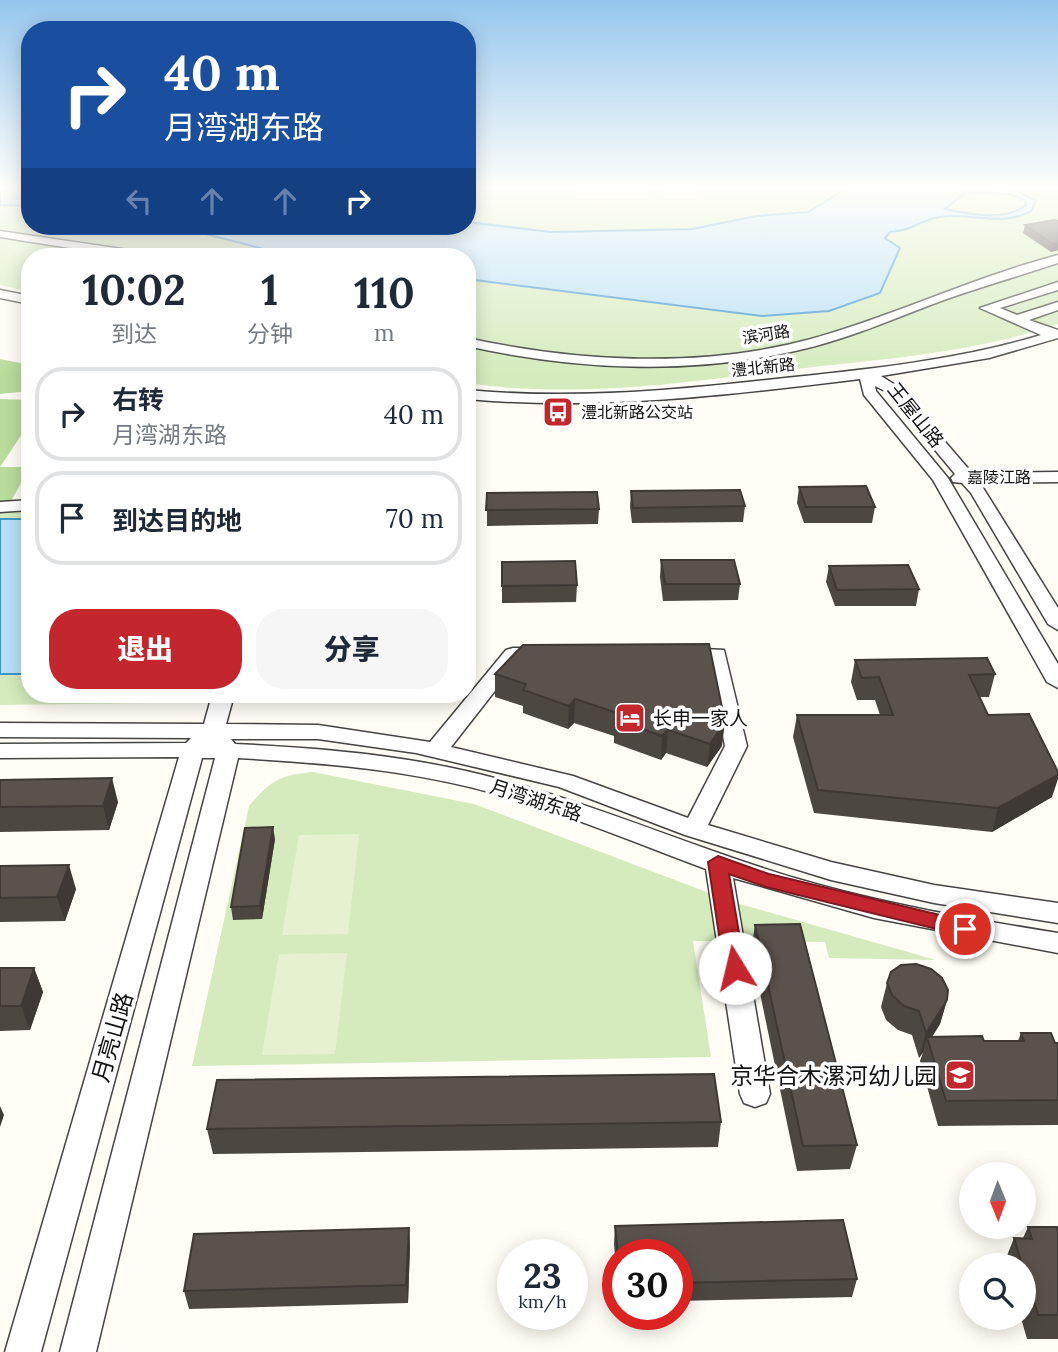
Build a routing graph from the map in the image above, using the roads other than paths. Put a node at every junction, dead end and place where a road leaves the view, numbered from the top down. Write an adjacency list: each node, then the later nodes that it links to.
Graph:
1 (1058, 259): 8 (street, 滨河路)
2 (1058, 286): 6 (street)
3 (0, 294): 4 (street)
4 (21, 298)
5 (1058, 306): 6 (street)
6 (1016, 320): 7 (street)
7 (1056, 334): 9 (street, 澧北新路)
8 (476, 344)
9 (866, 374): 10 (street, 澧北新路); 12 (street, 王屋山路); 13 (street, 王屋山路)
10 (476, 395)
11 (1058, 477): 12 (street, 嘉陵江路)
12 (972, 484): 13 (street, 嘉陵江路); 14 (street, 嘉陵江路); 17 (street, 王屋山路)
13 (944, 485): 20 (street, 王屋山路)
14 (1058, 490)
15 (21, 506): 16 (street)
16 (0, 507)
17 (1058, 624)
18 (567, 654): 21 (street)
19 (663, 654): 29 (street)
20 (1058, 682)
21 (476, 700)
22 (223, 703): 25 (street, 月亮山路)
23 (474, 703): 27 (street)
24 (0, 730): 25 (street, 月湾湖东路)
25 (221, 740): 26 (street); 27 (street, 月湾湖东路); 30 (street, 月湾湖东路); 35 (street, 月亮山路)
26 (193, 749): 28 (street); 34 (street, 月亮山路)
27 (436, 750): 29 (street, 月湾湖东路)
28 (0, 751)
29 (694, 829): 31 (street, 月湾湖东路)
30 (718, 862): 32 (street, 月湾湖东路); 33 (street)
31 (1058, 913)
32 (1058, 943)
33 (755, 1094)
34 (23, 1352)
35 (78, 1352)

